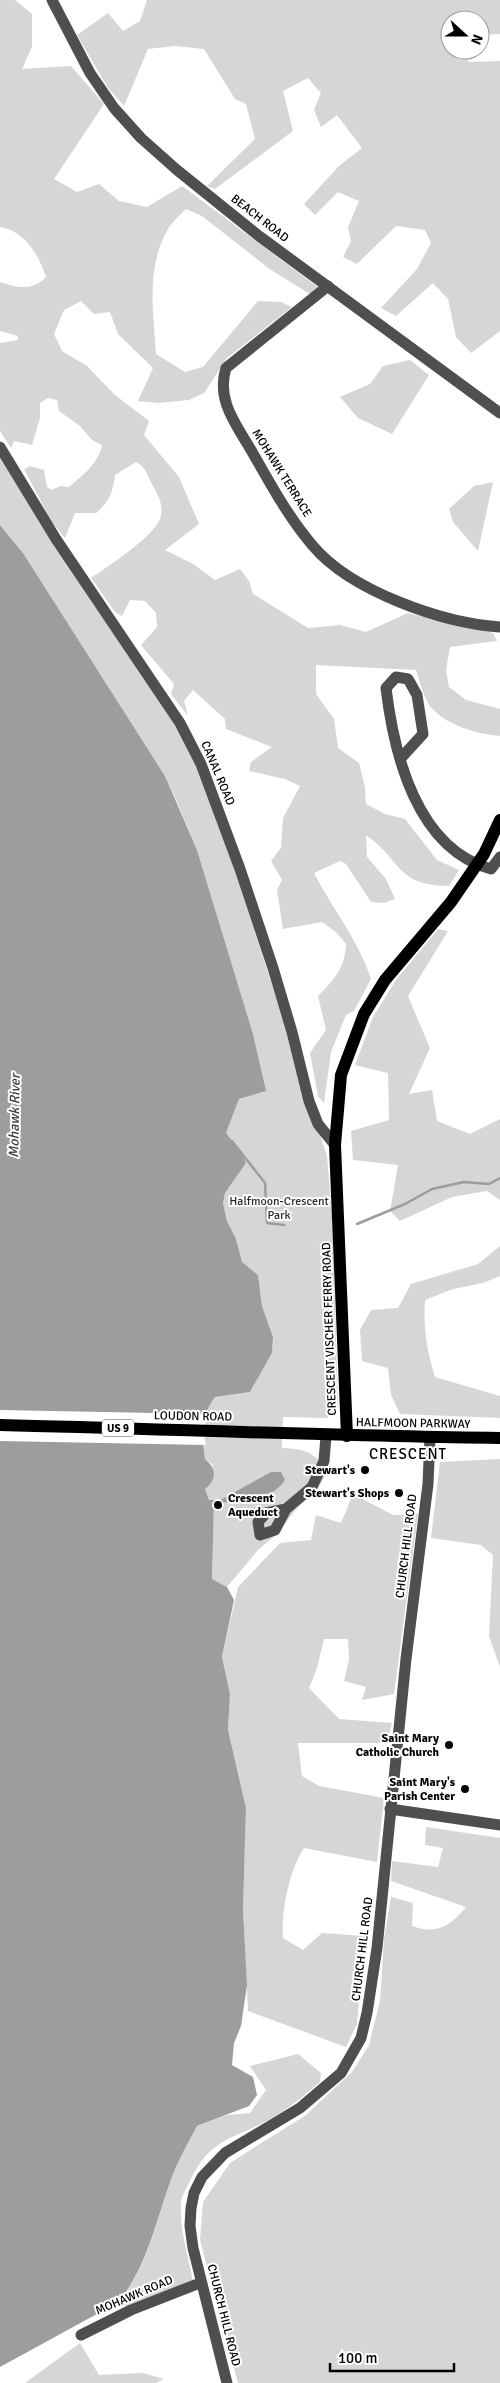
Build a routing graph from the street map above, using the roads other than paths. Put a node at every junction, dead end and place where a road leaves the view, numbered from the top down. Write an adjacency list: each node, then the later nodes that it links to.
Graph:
1 (52, 0): 2 (street, BEACH ROAD)
2 (328, 286): 3 (street, BEACH ROAD); 5 (street, MOHAWK TERRACE)
3 (500, 413)
4 (0, 446): 10 (street, CANAL ROAD)
5 (500, 627)
6 (401, 758): 6 (street); 9 (street)
7 (500, 820): 9 (main road, CRESCENT VISCHER FERRY ROAD)
8 (500, 857): 9 (street)
9 (477, 865): 10 (main road, CRESCENT VISCHER FERRY ROAD)
10 (335, 1145): 13 (main road, CRESCENT VISCHER FERRY ROAD)
11 (0, 1425): 12 (main road, LOUDON ROAD / US 9)
12 (326, 1436): 13 (main road, HALFMOON PARKWAY / US 9); 16 (street)
13 (347, 1436): 14 (main road, HALFMOON PARKWAY / US 9)
14 (430, 1437): 15 (main road, HALFMOON PARKWAY / US 9); 17 (street, CHURCH HILL ROAD)
15 (500, 1438)
16 (286, 1509)
17 (390, 1809): 18 (street); 19 (street, CHURCH HILL ROAD)
18 (500, 1825)
19 (200, 2283): 20 (street, MOHAWK ROAD); 21 (street, CHURCH HILL ROAD)
20 (81, 2335)
21 (227, 2383)

